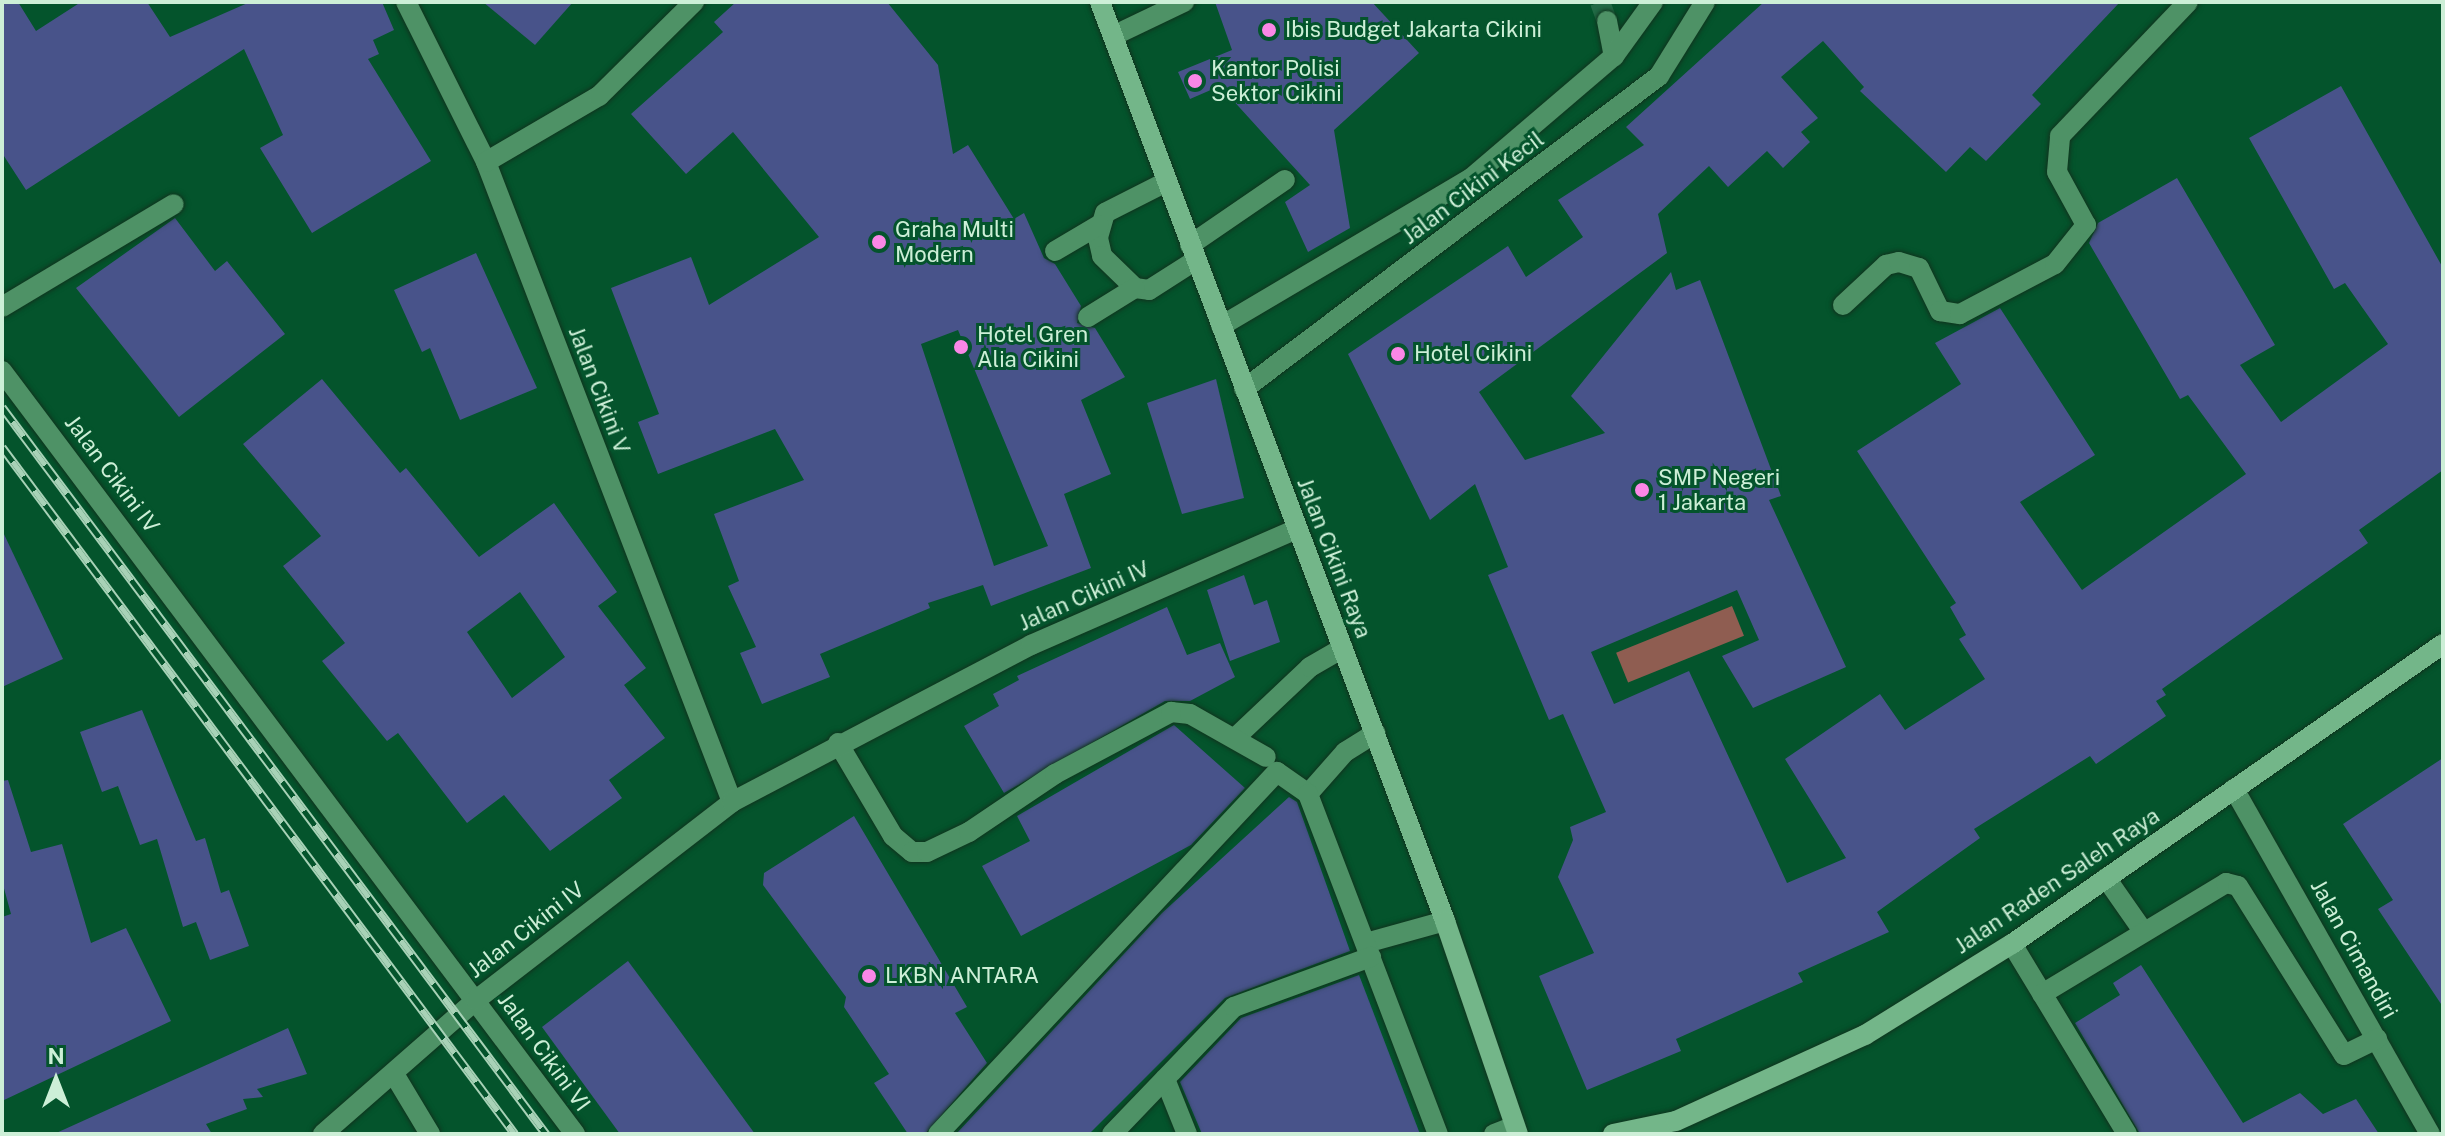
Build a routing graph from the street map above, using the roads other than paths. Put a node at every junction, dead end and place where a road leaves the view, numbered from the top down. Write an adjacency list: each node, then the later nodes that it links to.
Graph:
1 (406, 2): 11 (street, Jalan Cikini V)
2 (694, 2): 11 (street)
3 (1100, 2): 9 (main road, Jalan Cikini Raya)
4 (1184, 2): 9 (street)
5 (1653, 2): 10 (street)
6 (1705, 2): 24 (street, Jalan Cikini Kecil)
7 (2188, 2): 19 (street)
8 (1607, 21): 10 (street)
9 (1113, 36): 13 (main road, Jalan Cikini Raya)
10 (1614, 56): 22 (street)
11 (486, 162): 34 (street, Jalan Cikini V)
12 (1285, 180): 17 (street)
13 (1166, 182): 15 (street); 17 (main road, Jalan Cikini Raya)
14 (174, 204): 20 (street)
15 (1099, 225): 16 (street); 18 (street)
16 (1055, 251)
17 (1193, 252): 18 (street); 22 (main road, Jalan Cikini Raya)
18 (1135, 288): 21 (street)
19 (1843, 305)
20 (2, 307)
21 (1088, 317)
22 (1221, 326): 24 (main road, Jalan Cikini Raya)
23 (2, 371): 41 (street, Jalan Cikini IV)
24 (1244, 389): 25 (main road, Jalan Cikini Raya)
25 (1296, 529): 27 (main road, Jalan Cikini Raya); 30 (street, Jalan Cikini IV)
26 (2443, 644): 32 (main road, Jalan Raden Saleh Raya)
27 (1343, 648): 28 (main road, Jalan Cikini Raya); 29 (street)
28 (1375, 733): 33 (street); 36 (main road, Jalan Cikini Raya)
29 (1235, 738): 30 (street); 31 (street)
30 (838, 743): 34 (street, Jalan Cikini IV)
31 (1266, 757)
32 (2234, 789): 35 (main road, Jalan Raden Saleh Raya); 42 (street, Jalan Cimandiri)
33 (1308, 794): 39 (street); 51 (street)
34 (732, 802): 41 (street, Jalan Cikini IV)
35 (2106, 878): 37 (street); 38 (main road, Jalan Raden Saleh Raya)
36 (1445, 921): 39 (street); 47 (main road, Jalan Cikini Raya)
37 (2143, 931): 40 (street); 42 (street)
38 (2012, 944): 40 (street); 46 (main road, Jalan Raden Saleh Raya)
39 (1368, 950): 44 (street); 54 (street)
40 (2042, 994): 57 (street)
41 (476, 1000): 43 (street); 50 (street, Jalan Cikini VI)
42 (2377, 1039): 45 (street, Jalan Cimandiri)
43 (394, 1074): 48 (street); 49 (street)
44 (1165, 1079): 52 (street); 53 (street)
45 (2427, 1127)
46 (1668, 1128): 56 (main road, Jalan Raden Saleh Raya)
47 (1516, 1130): 55 (street)
48 (323, 1134)
49 (430, 1134)
50 (575, 1134)
51 (938, 1134)
52 (1112, 1134)
53 (1187, 1134)
54 (1438, 1134)
55 (1494, 1134)
56 (1613, 1134)
57 (2127, 1134)

